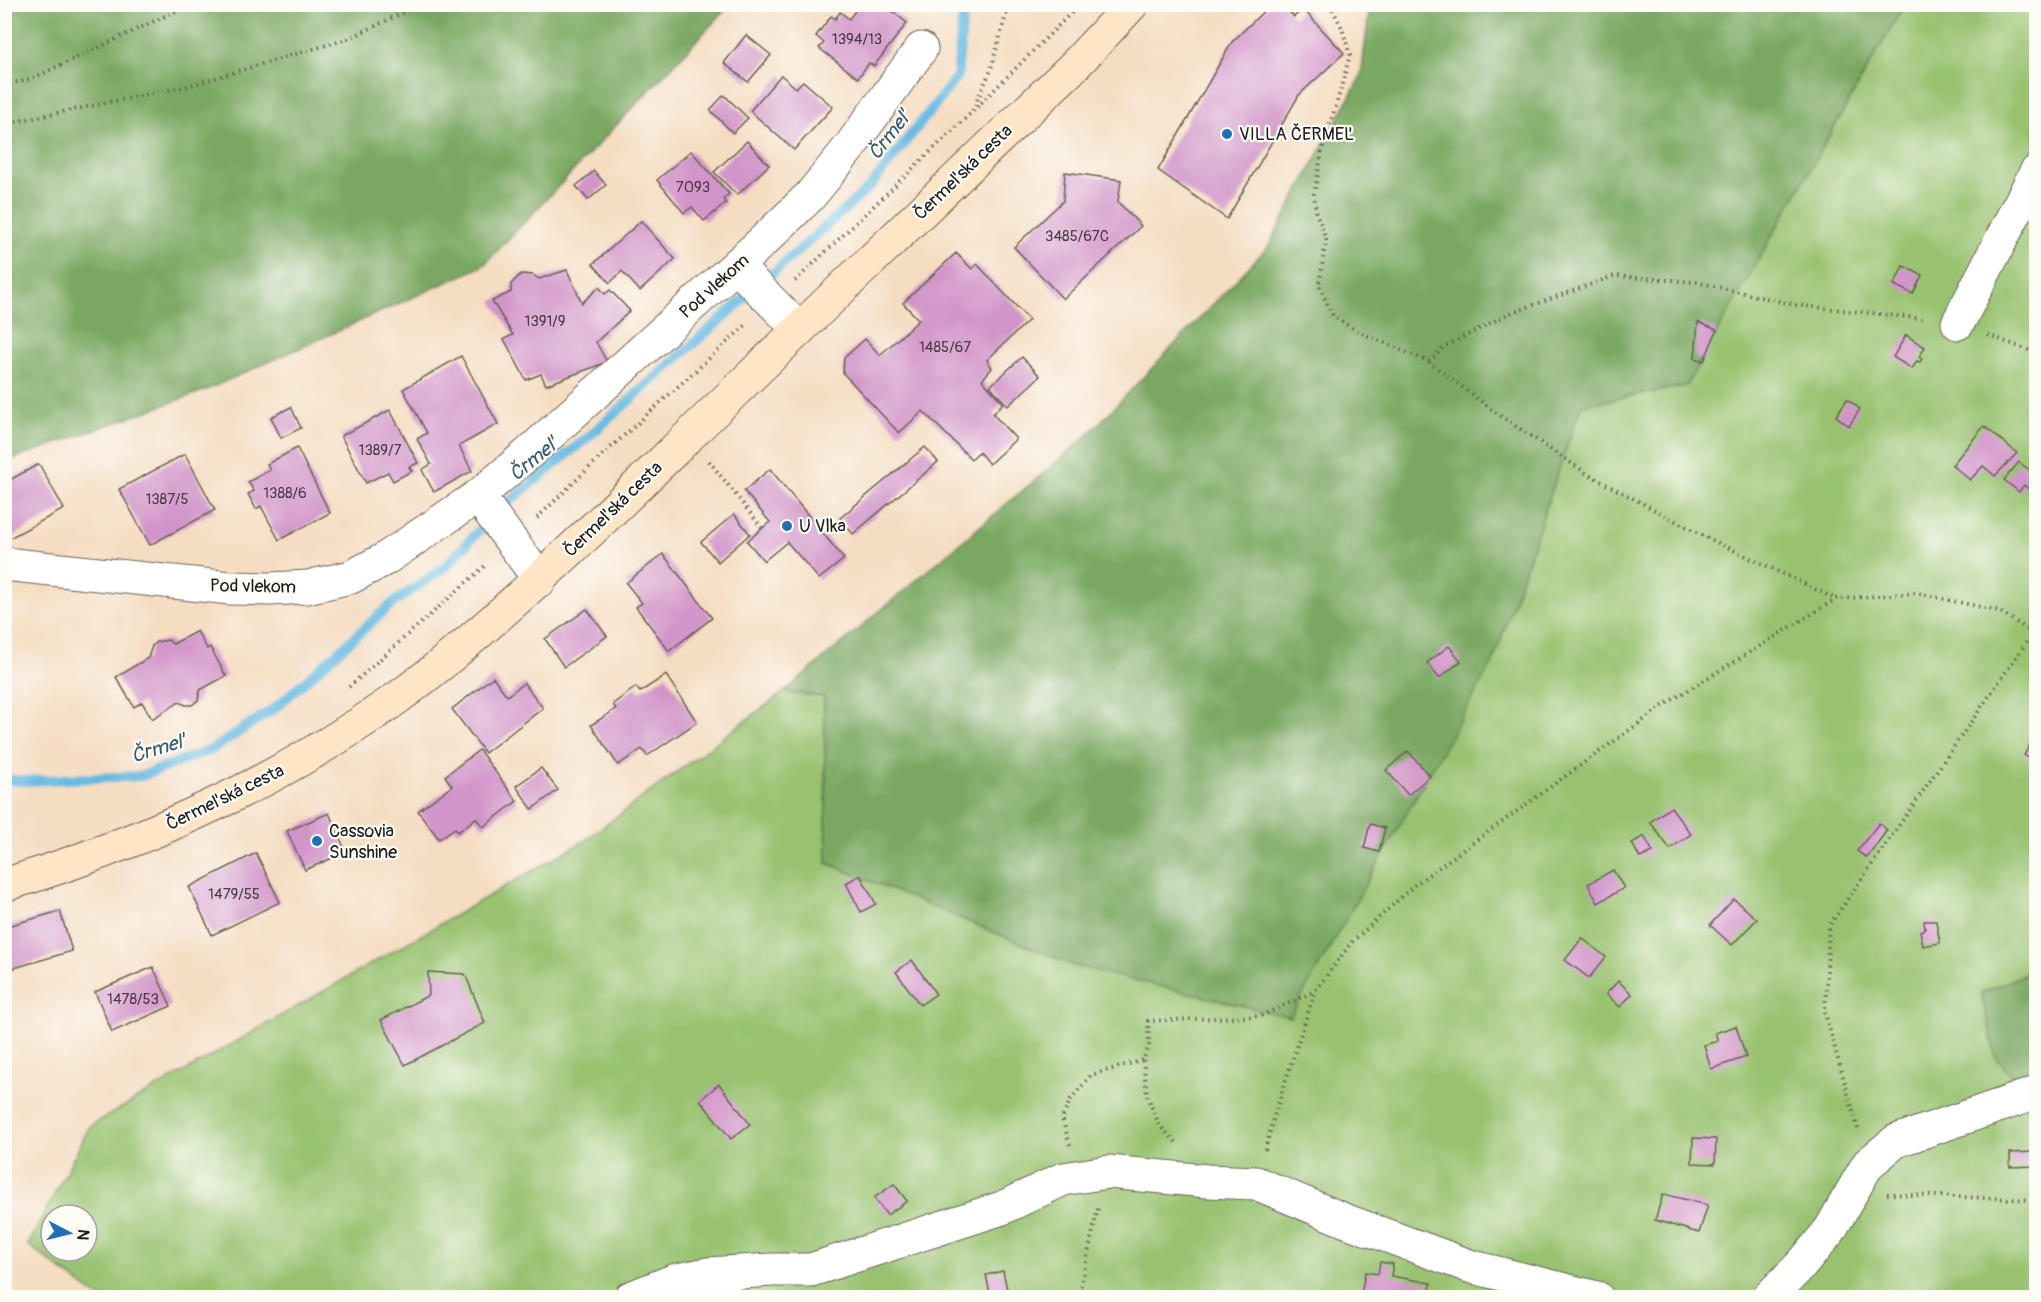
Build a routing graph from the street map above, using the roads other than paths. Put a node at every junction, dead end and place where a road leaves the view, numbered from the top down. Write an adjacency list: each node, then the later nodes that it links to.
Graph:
1 (1132, 4): 6 (main road, Čermeľská cesta)
2 (921, 49): 4 (street, Pod vlekom)
3 (2037, 172): 5 (street)
4 (750, 280): 6 (street); 7 (street, Pod vlekom)
5 (1958, 322)
6 (800, 329): 9 (main road, Čermeľská cesta)
7 (484, 503): 8 (street, Pod vlekom); 9 (street)
8 (4, 564)
9 (540, 580): 10 (main road, Čermeľská cesta)
10 (4, 885)
11 (2037, 1093): 14 (street)
12 (630, 1298): 13 (street)
13 (1597, 1298)
14 (1768, 1298)

